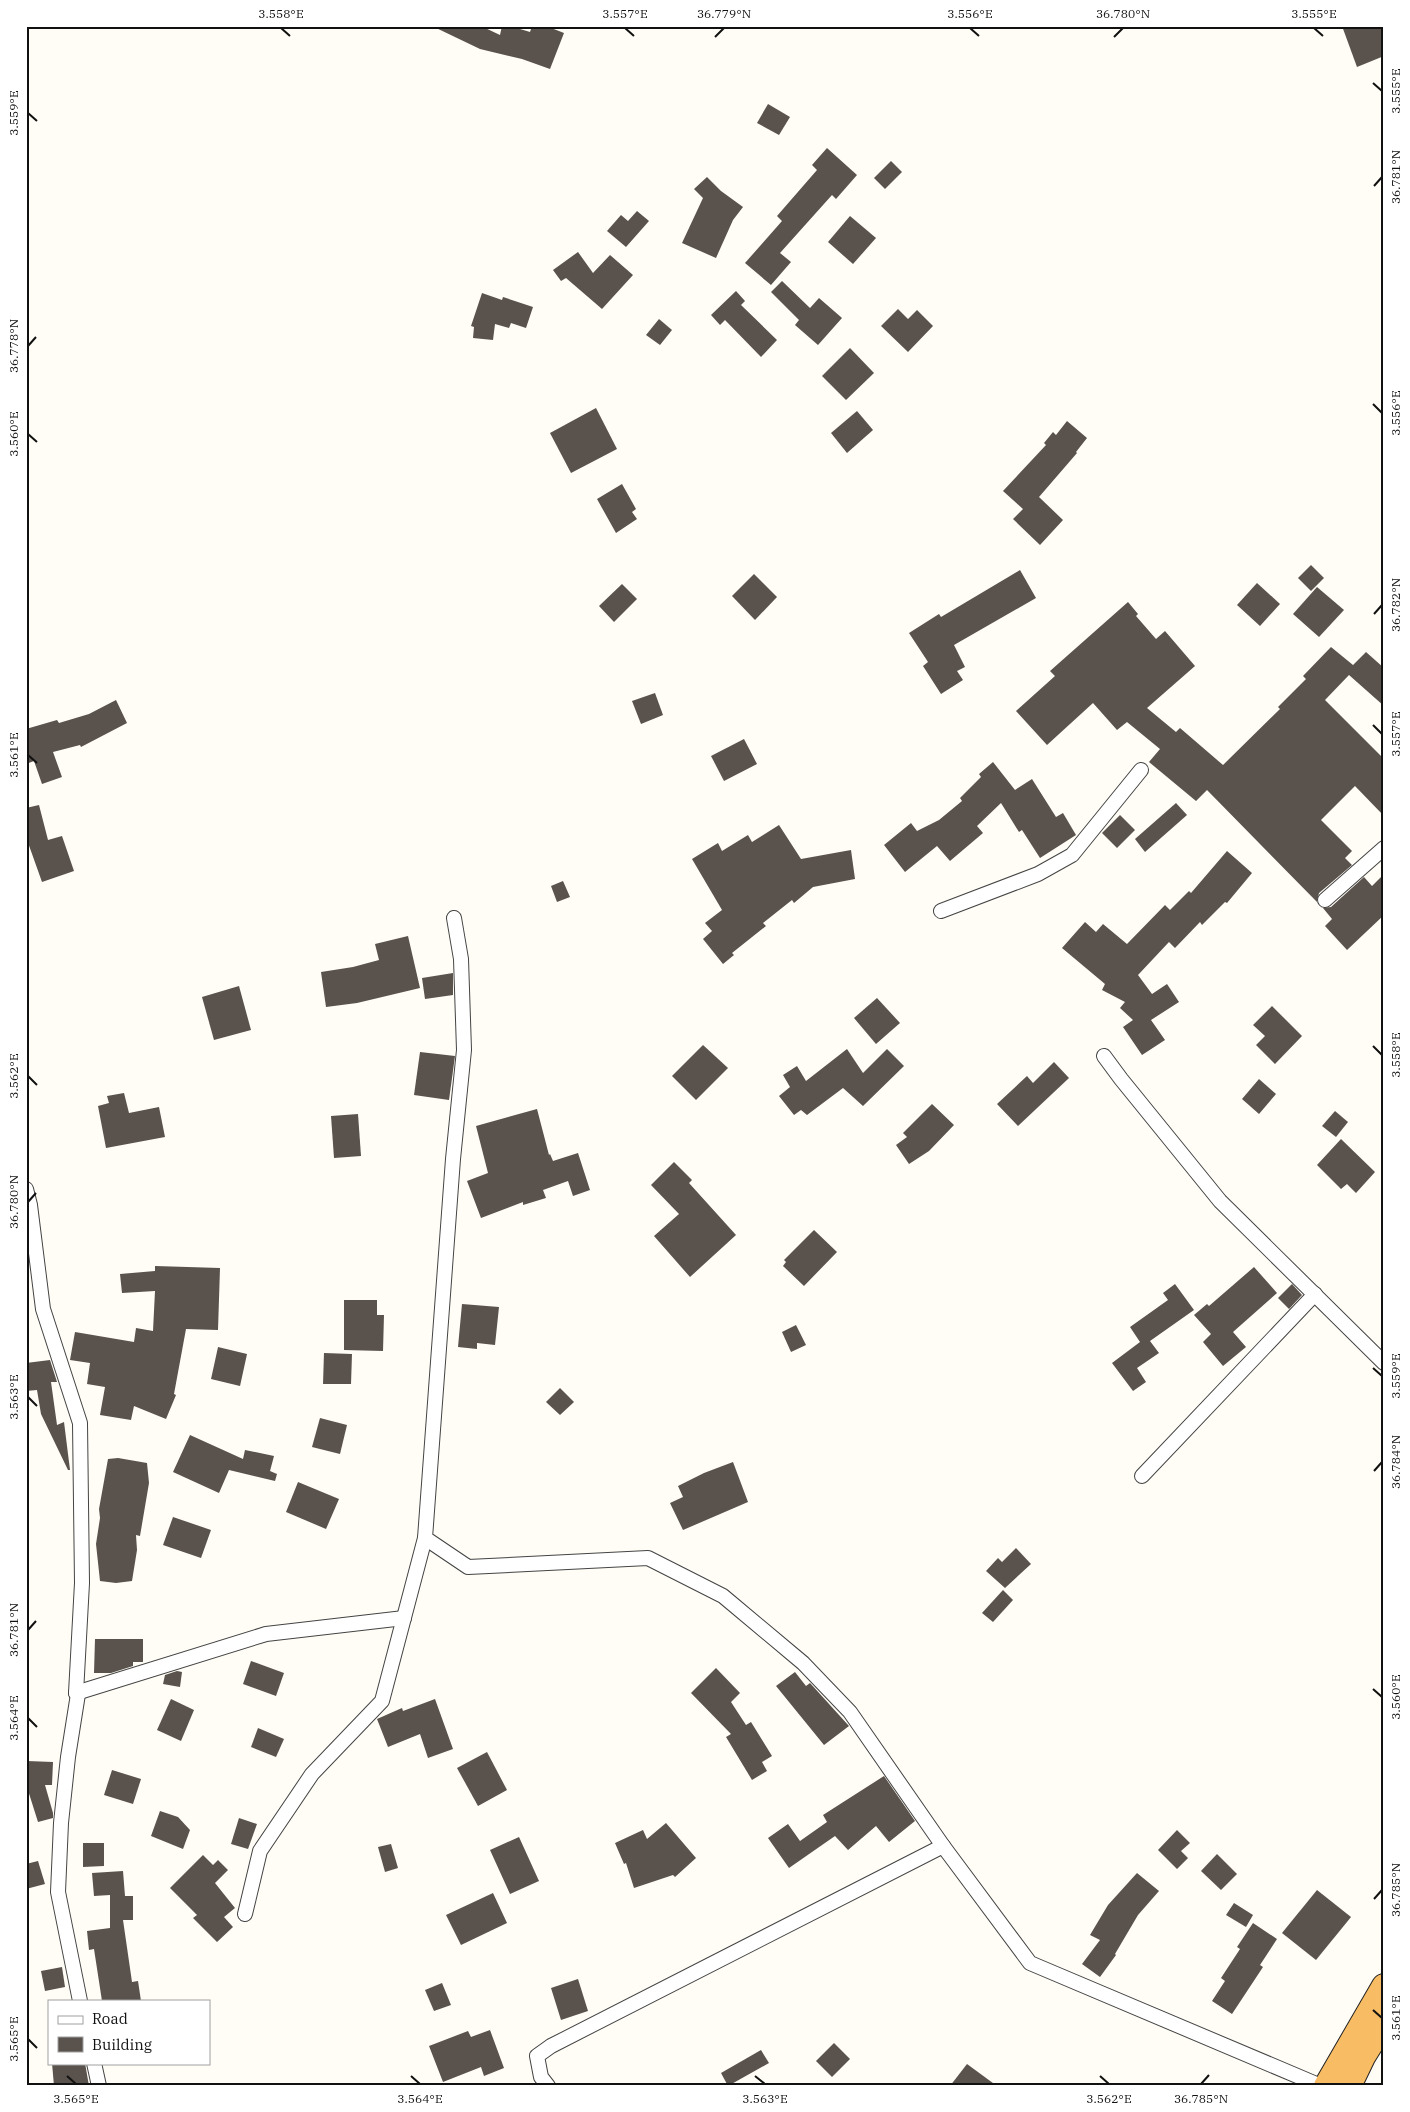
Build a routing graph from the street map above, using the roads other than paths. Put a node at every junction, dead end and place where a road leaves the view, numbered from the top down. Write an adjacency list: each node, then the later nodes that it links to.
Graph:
1 (1141, 770): 4 (street)
2 (1384, 848): 3 (street)
3 (1326, 900)
4 (941, 911)
5 (454, 918): 11 (street)
6 (1104, 1056): 8 (street)
7 (26, 1189): 13 (street)
8 (1315, 1294): 9 (street); 10 (street)
9 (1384, 1363)
10 (1142, 1476)
11 (425, 1538): 12 (street); 14 (street)
12 (404, 1618): 13 (street); 15 (street)
13 (76, 1693): 17 (street)
14 (943, 1846): 21 (street); 22 (street)
15 (245, 1914)
16 (1384, 1986): 23 (highway)
17 (80, 2000)
18 (1384, 2023): 24 (highway)
19 (94, 2064): 20 (street)
20 (99, 2086)
21 (548, 2086)
22 (1321, 2086)
23 (1326, 2086)
24 (1349, 2086)

